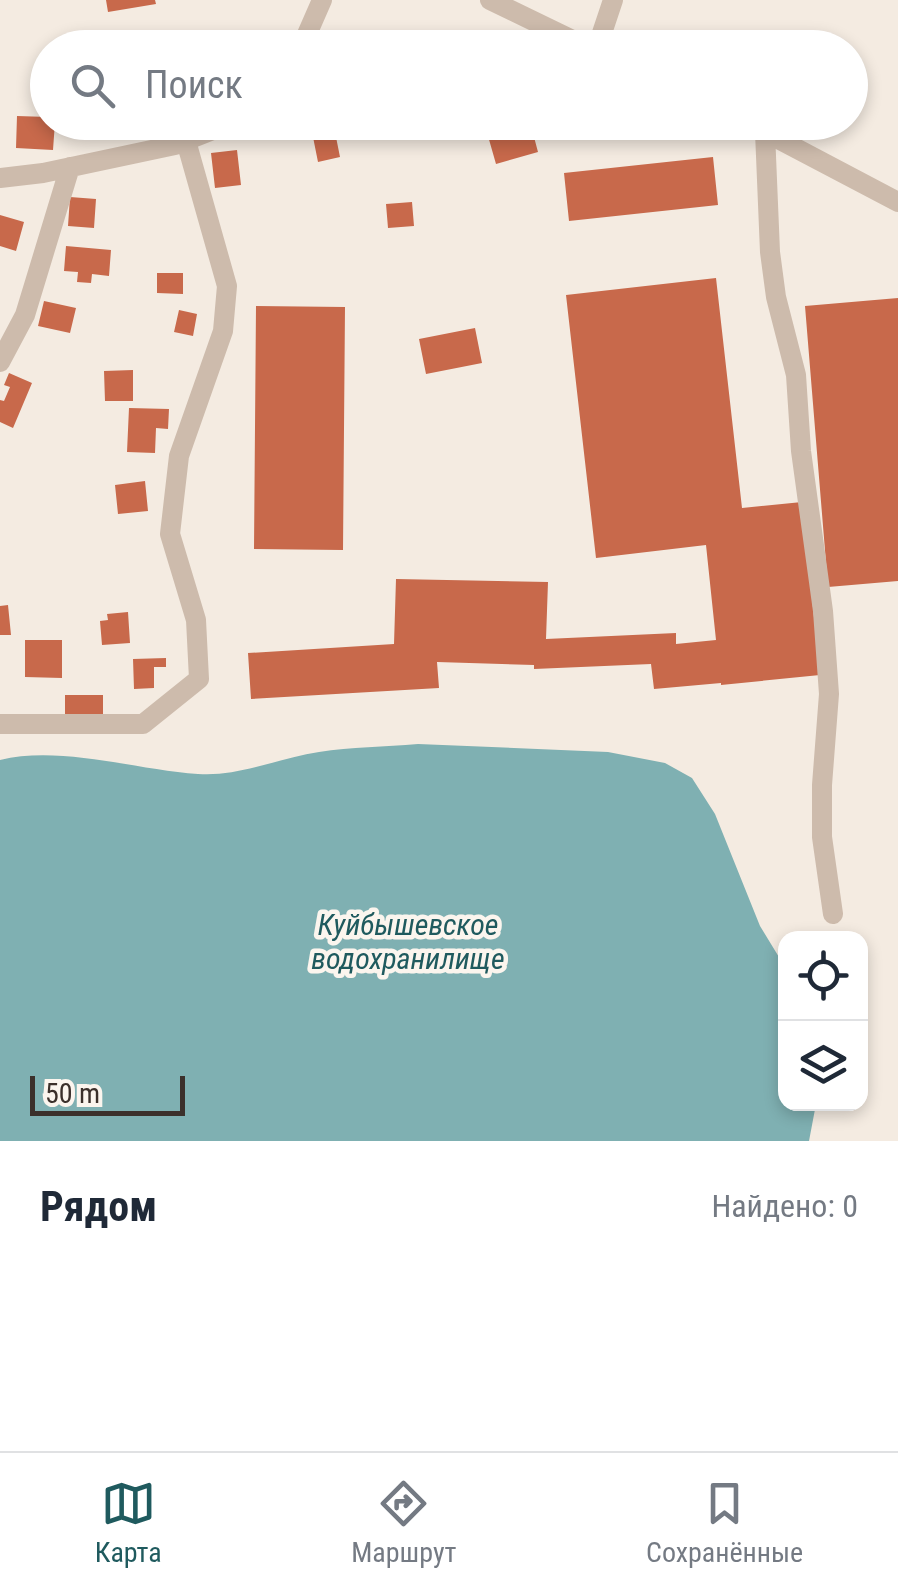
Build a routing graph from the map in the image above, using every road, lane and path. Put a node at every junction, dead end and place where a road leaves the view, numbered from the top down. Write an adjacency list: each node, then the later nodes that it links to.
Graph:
1 (322, 0): 4 (street)
2 (490, 0): 5 (street)
3 (613, 0): 6 (street)
4 (308, 30)
5 (552, 30)
6 (603, 30)
7 (757, 140): 15 (street)
8 (781, 140): 12 (street)
9 (186, 141): 10 (street); 14 (street)
10 (70, 167): 11 (street); 13 (street)
11 (0, 178)
12 (898, 202)
13 (0, 362)
14 (0, 724)
15 (832, 914)

